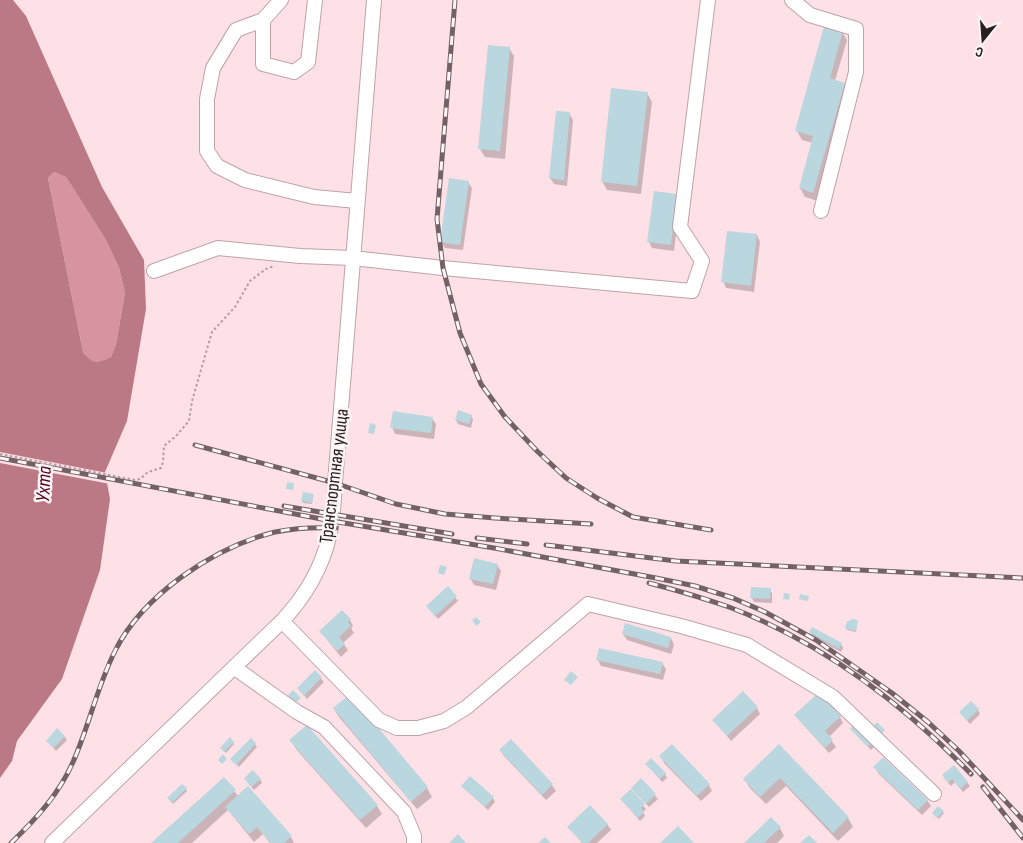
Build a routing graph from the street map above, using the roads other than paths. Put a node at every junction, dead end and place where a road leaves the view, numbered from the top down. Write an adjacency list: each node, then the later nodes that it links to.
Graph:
1 (281, 0): 6 (street)
2 (316, 0): 6 (street)
3 (374, 0): 7 (street, Транспортная улица)
4 (708, 0): 9 (street)
5 (792, 0): 8 (street)
6 (262, 20): 7 (street)
7 (357, 201): 9 (street, Транспортная улица)
8 (821, 210)
9 (353, 258): 10 (street); 11 (street, Транспортная улица)
10 (154, 271)
11 (282, 621): 12 (street, Транспортная улица); 13 (street)
12 (235, 668): 14 (street, Транспортная улица); 15 (street)
13 (934, 794)
14 (52, 843)
15 (414, 843)

